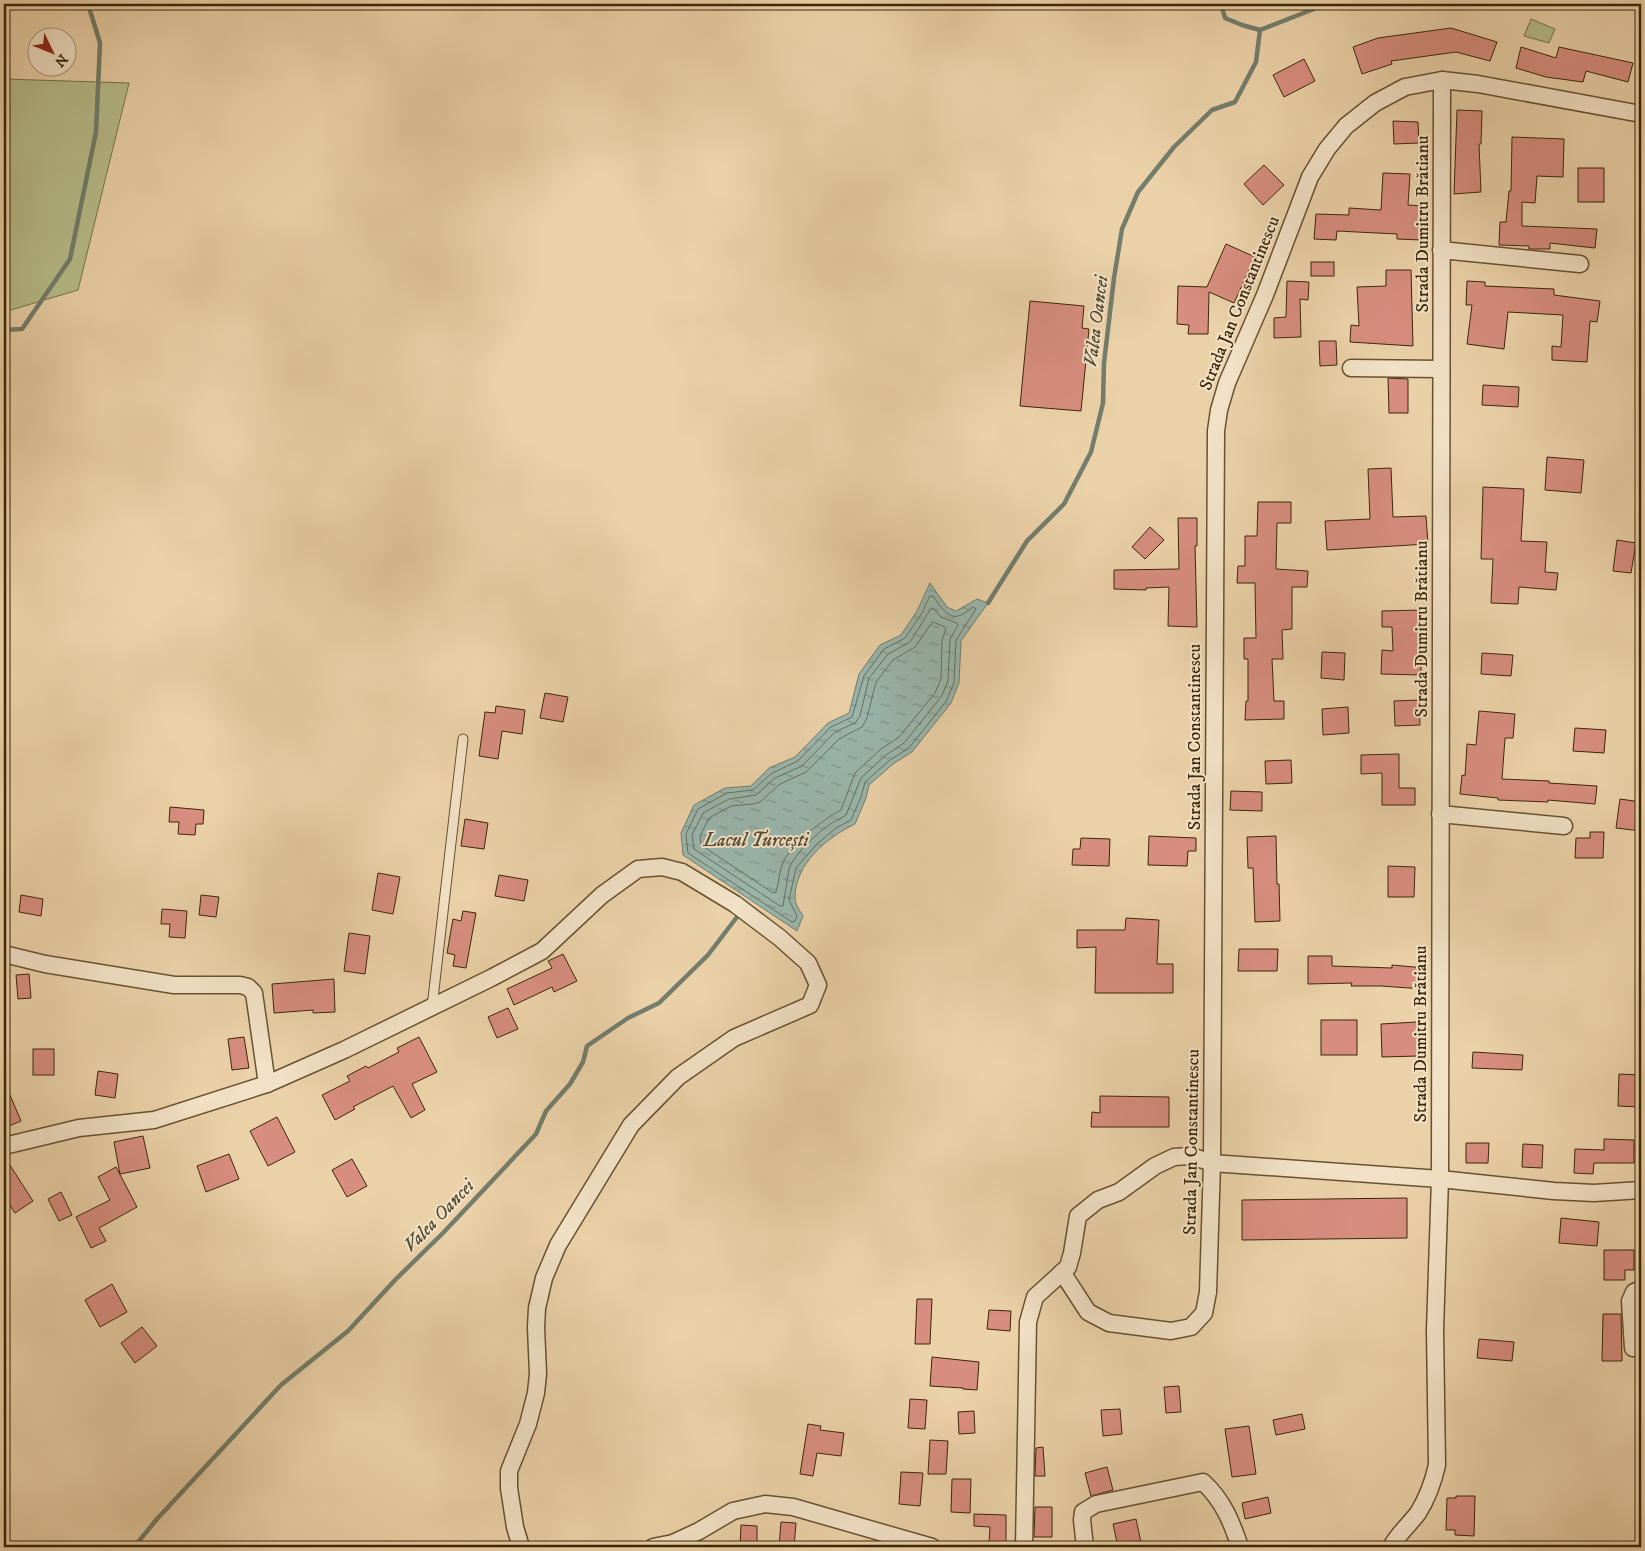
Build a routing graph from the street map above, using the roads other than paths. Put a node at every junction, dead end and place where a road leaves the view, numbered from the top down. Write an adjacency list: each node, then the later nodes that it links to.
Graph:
1 (1442, 80): 2 (street, Strada Jan Constantinescu); 3 (street, Strada Dumitru Brătianu); 14 (street, Strada Jan Constantinescu)
2 (1641, 114)
3 (1441, 250): 4 (street); 6 (street, Strada Dumitru Brătianu)
4 (1580, 264)
5 (1351, 368): 6 (street)
6 (1441, 369): 8 (street, Strada Dumitru Brătianu)
7 (462, 739): 11 (lane)
8 (1440, 814): 9 (street); 15 (street, Strada Dumitru Brătianu)
9 (1564, 826)
10 (4, 954): 12 (street)
11 (432, 1007): 12 (street); 21 (street)
12 (267, 1084): 13 (street)
13 (4, 1146)
14 (1212, 1163): 15 (street); 17 (street); 17 (street, Strada Jan Constantinescu)
15 (1440, 1178): 16 (street); 27 (street, Strada Dumitru Brătianu)
16 (1641, 1190)
17 (1062, 1272): 24 (street)
18 (1641, 1289): 19 (street)
19 (1633, 1348)
20 (673, 1545): 22 (street); 23 (street)
21 (521, 1547)
22 (653, 1547)
23 (931, 1547)
24 (1024, 1547)
25 (1085, 1547): 26 (street)
26 (1240, 1547)
27 (1391, 1547)

